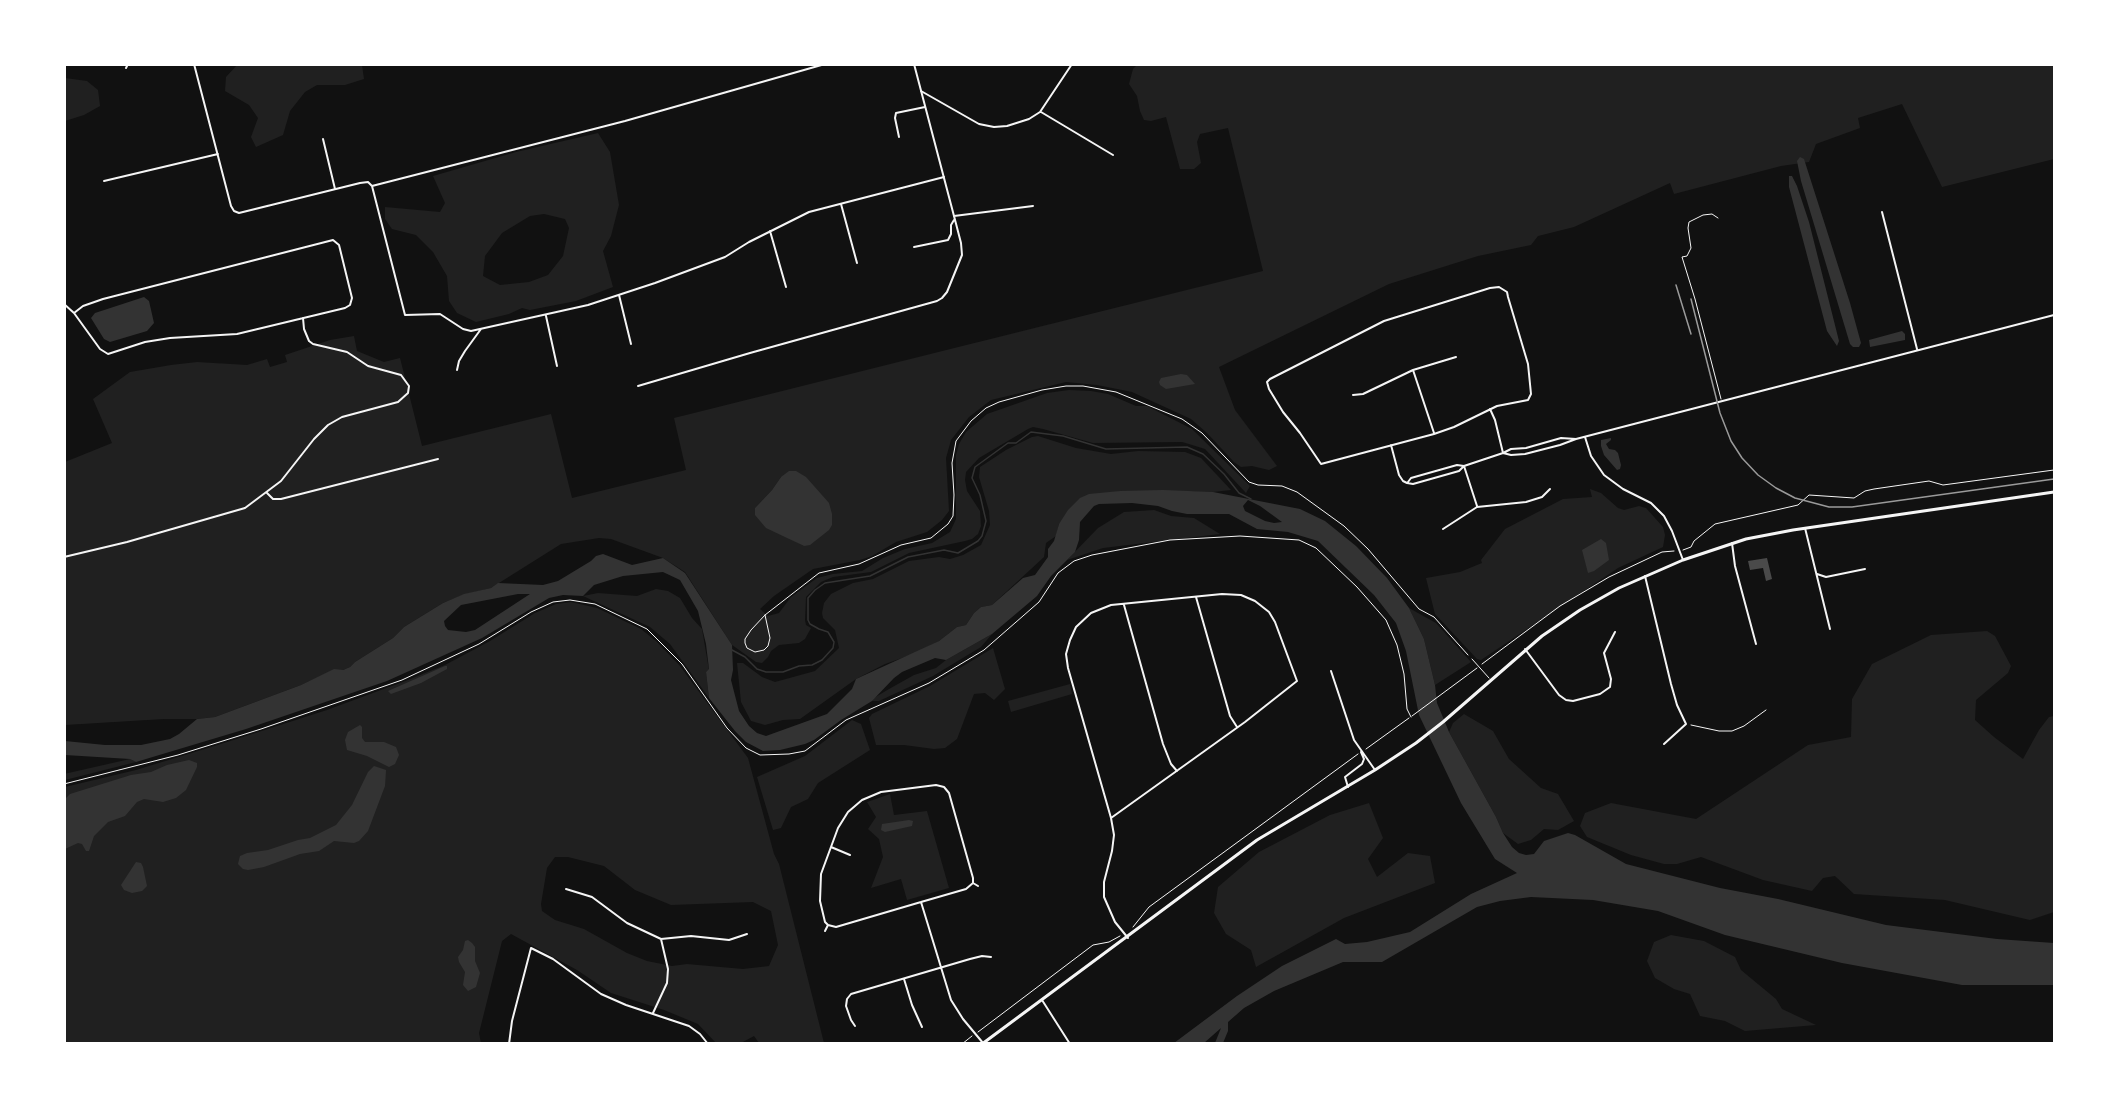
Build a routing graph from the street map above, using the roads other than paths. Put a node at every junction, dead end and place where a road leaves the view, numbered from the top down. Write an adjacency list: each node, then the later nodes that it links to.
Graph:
1 (194, 64): 10 (street)
2 (825, 64): 14 (street)
3 (914, 64): 5 (street)
4 (1072, 64): 7 (street)
5 (921, 91): 6 (street); 7 (street)
6 (925, 107): 8 (street); 12 (street)
7 (1040, 112): 11 (street)
8 (899, 137)
9 (323, 139): 15 (street)
10 (218, 154): 13 (street); 15 (street)
11 (1113, 155)
12 (944, 177): 16 (street); 19 (street)
13 (104, 181)
14 (372, 186): 15 (street); 31 (street)
15 (335, 189)
16 (841, 204): 21 (street); 23 (street)
17 (1033, 206): 19 (street)
18 (1882, 212): 33 (street)
19 (954, 218): 22 (street); 38 (street)
20 (1718, 218): 40 (lane)
21 (770, 231): 24 (street); 25 (street)
22 (914, 247)
23 (857, 263)
24 (786, 287)
25 (618, 295): 28 (street); 32 (street)
26 (64, 304): 27 (street)
27 (74, 313): 30 (street); 30 (street)
28 (545, 315): 31 (street); 35 (street)
29 (2055, 315): 33 (street)
30 (303, 318): 52 (street)
31 (481, 329): 36 (street)
32 (631, 344)
33 (1917, 350): 40 (street)
34 (1456, 357): 37 (street)
35 (557, 366)
36 (457, 370)
37 (1413, 370): 39 (street); 42 (street)
38 (638, 386)
39 (1353, 395)
40 (1721, 401): 43 (street)
41 (1490, 409): 42 (street); 45 (street); 46 (street)
42 (1434, 434): 45 (street)
43 (1585, 437): 44 (street); 58 (street)
44 (1576, 439): 46 (street); 46 (street)
45 (1391, 445): 49 (street)
46 (1503, 453): 48 (street)
47 (438, 459): 52 (street)
48 (1464, 466): 49 (street); 49 (street); 53 (street)
49 (1407, 483)
50 (1550, 489): 53 (street)
51 (2055, 492): 54 (main road)
52 (267, 493): 57 (street)
53 (1477, 507): 55 (street)
54 (1805, 528): 56 (main road); 60 (street)
55 (1443, 529)
56 (1732, 543): 58 (main road); 66 (street)
57 (64, 557)
58 (1683, 560): 61 (main road)
59 (1865, 569): 60 (street)
60 (1817, 575): 64 (street)
61 (1645, 576): 67 (main road); 72 (street)
62 (1196, 597): 63 (street); 71 (street); 71 (street)
63 (1124, 605): 75 (street); 79 (street)
64 (1830, 629)
65 (1615, 632): 67 (street)
66 (1755, 644)
67 (1525, 649): 70 (main road)
68 (1472, 659): 70 (lane)
69 (1331, 671): 73 (street)
70 (1490, 680): 74 (main road)
71 (1237, 727): 75 (street)
72 (1664, 744)
73 (1361, 752): 74 (street); 78 (street)
74 (1375, 770): 78 (main road)
75 (1178, 771): 79 (street)
76 (946, 782): 77 (street)
77 (944, 787): 80 (street); 82 (street)
78 (1348, 787): 89 (main road)
79 (1110, 818): 89 (street)
80 (831, 847): 81 (street); 86 (street)
81 (850, 855)
82 (973, 883): 83 (street); 85 (street)
83 (978, 886)
84 (566, 889): 90 (street)
85 (921, 902): 86 (street); 92 (street)
86 (828, 925): 87 (street)
87 (825, 931)
88 (747, 934): 90 (street)
89 (1128, 938): 94 (main road)
90 (662, 939): 95 (street)
91 (991, 957): 92 (street)
92 (941, 968): 93 (street); 98 (street)
93 (904, 979): 96 (street); 97 (street)
94 (1042, 1000): 98 (main road); 101 (street)
95 (653, 1013): 99 (street); 100 (street)
96 (855, 1026)
97 (922, 1027)
98 (982, 1043)
99 (509, 1044)
100 (708, 1044)
101 (1070, 1044)

